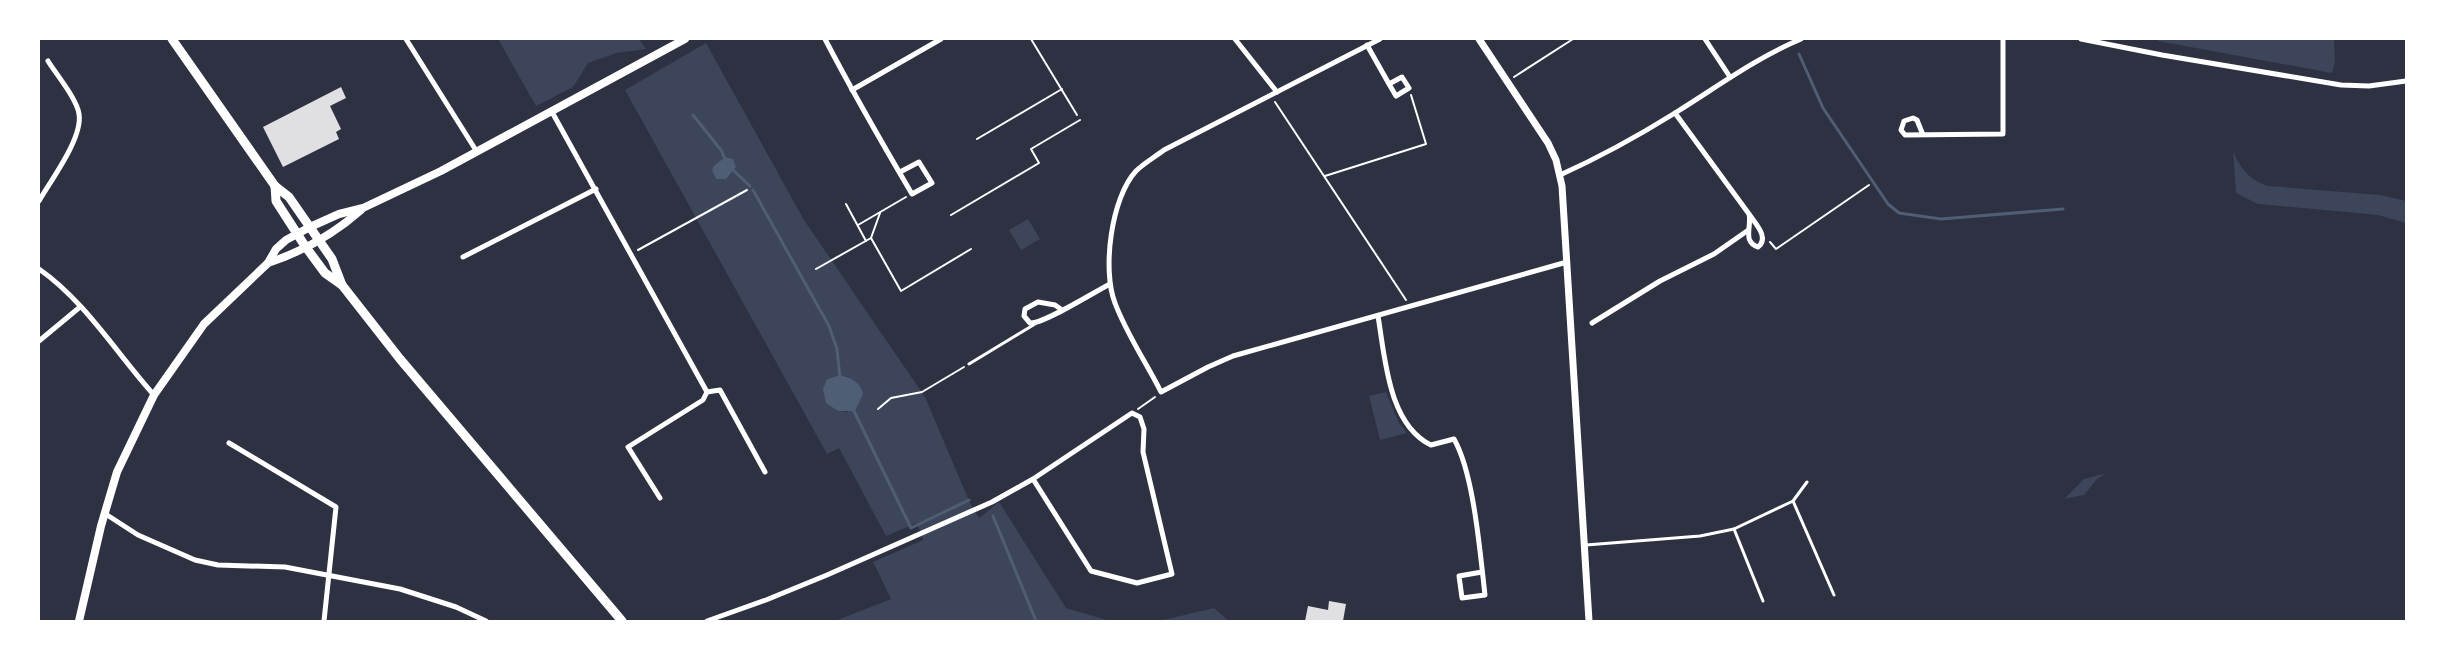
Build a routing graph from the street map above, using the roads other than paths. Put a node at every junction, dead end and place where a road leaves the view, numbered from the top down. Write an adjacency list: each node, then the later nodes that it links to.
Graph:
1 (172, 39): 26 (main road)
2 (406, 39): 23 (street)
3 (685, 39): 20 (main road)
4 (824, 39): 18 (street)
5 (941, 39): 18 (street)
6 (1236, 39): 19 (street)
7 (1380, 39): 13 (street)
8 (1479, 39): 25 (street)
9 (1704, 39): 15 (street)
10 (1801, 39): 15 (street)
11 (2003, 39): 22 (street)
12 (2081, 39): 16 (street)
13 (1367, 45): 17 (street); 19 (street)
14 (48, 61): 28 (street)
15 (1730, 77): 21 (street)
16 (2406, 81)
17 (1389, 84): 17 (street)
18 (852, 90): 24 (street)
19 (1277, 92): 40 (street)
20 (552, 112): 23 (main road); 27 (street)
21 (1676, 113): 25 (street); 30 (street)
22 (1923, 135): 22 (street)
23 (477, 152): 29 (main road)
24 (900, 172): 24 (street)
25 (1560, 175): 37 (street)
26 (275, 186): 31 (main road); 33 (main road)
27 (596, 189): 36 (street); 49 (street)
28 (39, 201)
29 (363, 208): 31 (main road); 34 (main road)
30 (1749, 214): 32 (street); 32 (street)
31 (310, 226): 33 (main road); 34 (main road)
32 (1748, 231): 45 (street)
33 (297, 233): 35 (main road); 38 (main road)
34 (319, 239): 35 (main road); 41 (main road)
35 (305, 246): 38 (main road); 41 (main road)
36 (463, 257)
37 (1568, 262): 44 (street); 59 (street)
38 (268, 263): 50 (main road)
39 (39, 269): 42 (street)
40 (1110, 284): 43 (street); 44 (street)
41 (342, 285): 67 (main road)
42 (80, 307): 47 (street); 50 (street)
43 (1062, 310): 46 (street); 46 (street)
44 (1378, 316): 60 (street)
45 (1592, 323)
46 (1036, 324): 48 (lane)
47 (39, 341)
48 (969, 364)
49 (707, 392): 52 (street); 55 (street)
50 (154, 395): 57 (main road)
51 (229, 443): 61 (street)
52 (764, 472)
53 (1033, 479): 53 (street); 68 (street)
54 (1807, 482): 56 (lane)
55 (660, 498)
56 (1793, 501): 58 (lane); 62 (lane)
57 (104, 513): 61 (street); 64 (main road)
58 (1734, 529): 59 (lane); 63 (lane)
59 (1585, 545): 69 (street)
60 (1482, 572): 60 (street)
61 (330, 576): 65 (street); 66 (street)
62 (1834, 595)
63 (1764, 601)
64 (79, 621)
65 (324, 621)
66 (486, 621)
67 (622, 621)
68 (707, 621)
69 (1590, 621)

